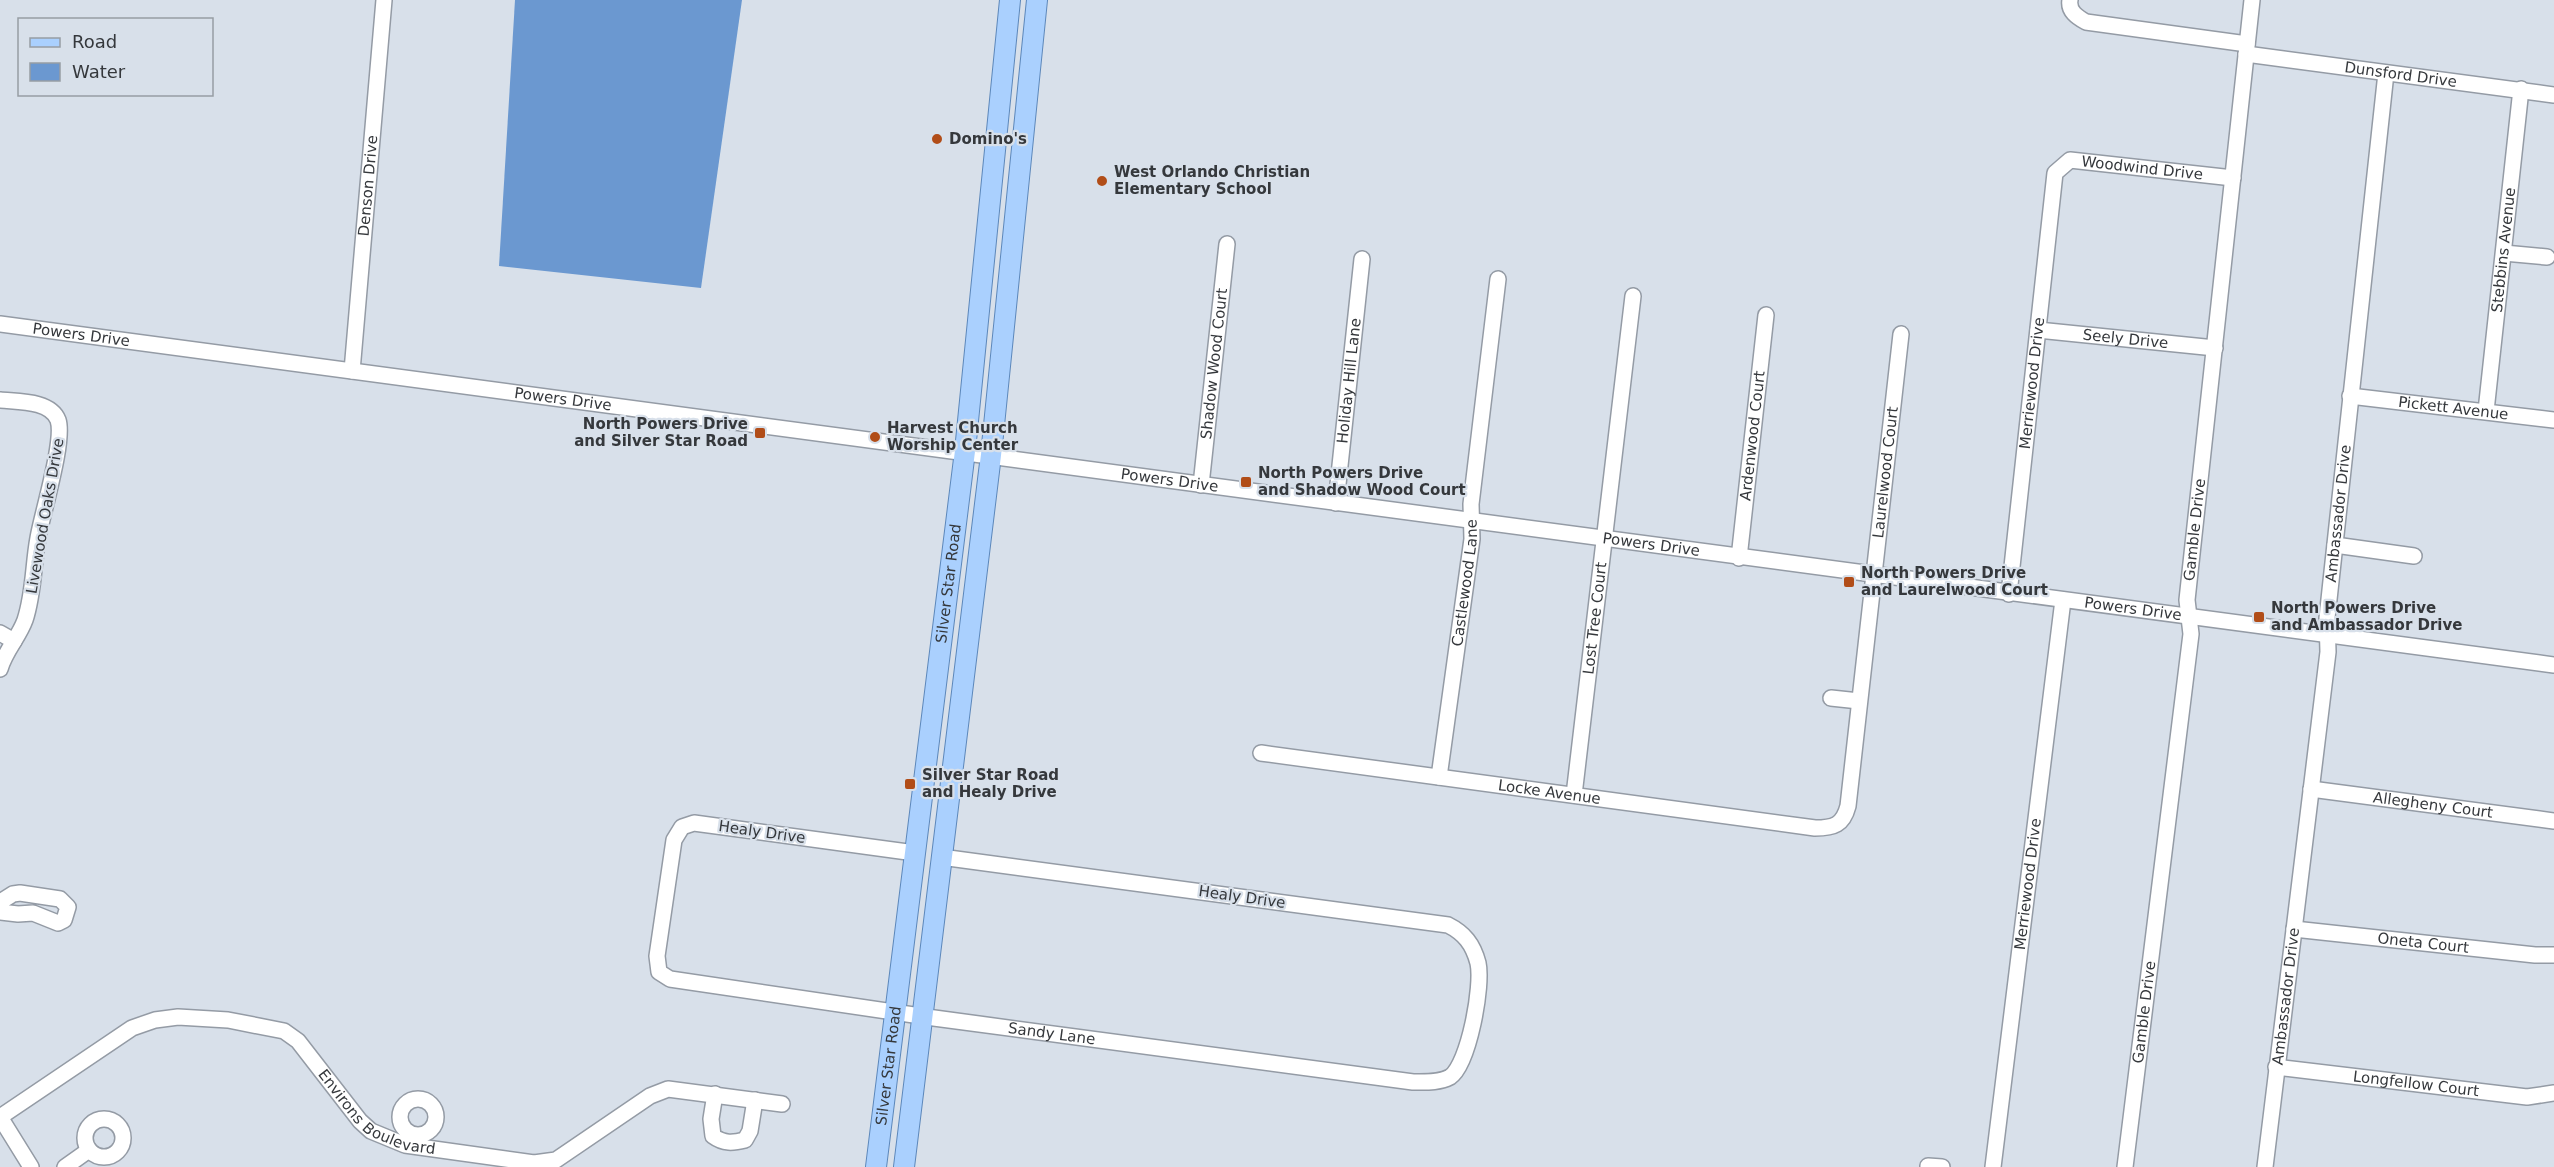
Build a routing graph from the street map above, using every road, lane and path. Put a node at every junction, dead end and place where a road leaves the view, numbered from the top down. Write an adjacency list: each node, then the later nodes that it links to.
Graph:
1 (384, 0): 25 (street, Denson Drive)
2 (1010, 0): 10 (main road, Silver Star Road)
3 (1037, 0): 17 (main road, Silver Star Road)
4 (2070, 0): 6 (street, Dunsford Drive)
5 (2252, 0): 6 (street, Gamble Drive)
6 (2246, 49): 7 (street, Dunsford Drive); 12 (street, Gamble Drive)
7 (2386, 73): 8 (street, Dunsford Drive); 26 (street, Ambassador Drive)
8 (2521, 90): 9 (street, Dunsford Drive); 14 (street, Stebbins Avenue)
9 (2554, 95)
10 (997, 128): 17 (main road); 30 (main road, Silver Star Road)
11 (2055, 173): 12 (street, Woodwind Drive); 22 (street, Merriewood Drive)
12 (2233, 178): 24 (street, Gamble Drive)
13 (1227, 244): 32 (street, Shadow Wood Court)
14 (2504, 253): 15 (street); 28 (street, Stebbins Avenue)
15 (2547, 257)
16 (1362, 259): 33 (street, Holiday Hill Lane)
17 (1010, 268): 31 (main road, Silver Star Road)
18 (1498, 279): 34 (street, Castlewood Lane)
19 (1633, 296): 35 (street, Lost Tree Court)
20 (1766, 315): 38 (street, Ardenwood Court)
21 (0, 324): 25 (street, Powers Drive)
22 (2038, 330): 24 (street, Seely Drive); 40 (street, Merriewood Drive)
23 (1901, 334): 39 (street, Laurelwood Court)
24 (2215, 348): 42 (street, Gamble Drive)
25 (352, 371): 30 (street, Powers Drive)
26 (2350, 396): 28 (street, Pickett Avenue); 36 (street, Ambassador Drive)
27 (0, 400): 45 (street, Livewood Oaks Drive)
28 (2486, 411): 29 (street, Pickett Avenue)
29 (2554, 420)
30 (965, 451): 31 (street, Powers Drive); 56 (main road, Silver Star Road)
31 (991, 455): 32 (street, Powers Drive); 57 (main road, Silver Star Road)
32 (1201, 485): 33 (street, Powers Drive)
33 (1336, 503): 34 (street, Powers Drive)
34 (1472, 522): 35 (street, Powers Drive); 51 (street, Castlewood Lane)
35 (1605, 539): 38 (street, Powers Drive); 53 (street, Lost Tree Court)
36 (2335, 545): 37 (street); 44 (street, Ambassador Drive)
37 (2414, 556)
38 (1739, 558): 39 (street, Powers Drive)
39 (1873, 575): 40 (street, Powers Drive); 49 (street, Laurelwood Court)
40 (2009, 594): 41 (street, Powers Drive)
41 (2063, 600): 42 (street, Powers Drive); 77 (street, Merriewood Drive)
42 (2189, 617): 44 (street, Powers Drive); 78 (street, Gamble Drive)
43 (0, 633): 45 (street)
44 (2327, 635): 46 (street, Powers Drive); 52 (street, Ambassador Drive)
45 (14, 641): 47 (street, Livewood Oaks Drive)
46 (2554, 666)
47 (0, 669)
48 (1831, 698): 49 (street)
49 (1859, 701): 55 (street, Laurelwood Court)
50 (1261, 753): 51 (street, Locke Avenue)
51 (1439, 777): 53 (street, Locke Avenue)
52 (2311, 789): 54 (street, Allegheny Court); 61 (street, Ambassador Drive)
53 (1574, 795): 55 (street, Locke Avenue)
54 (2554, 821)
55 (1839, 824)
56 (915, 853): 58 (street, Healy Drive); 64 (main road, Silver Star Road)
57 (941, 857): 63 (street, Healy Drive); 65 (main road, Silver Star Road)
58 (667, 896): 64 (street, Sandy Lane)
59 (0, 902): 60 (street)
60 (0, 912)
61 (2294, 929): 62 (street, Oneta Court); 66 (street, Ambassador Drive)
62 (2554, 955)
63 (1475, 1008): 65 (street, Sandy Lane)
64 (895, 1012): 65 (street, Sandy Lane); 75 (main road, Silver Star Road)
65 (922, 1016): 76 (main road, Silver Star Road)
66 (2276, 1067): 67 (street, Longfellow Court); 79 (street, Ambassador Drive)
67 (2554, 1093)
68 (715, 1094): 69 (street, Environs Boulevard); 69 (street); 71 (street, Environs Boulevard)
69 (755, 1100): 70 (street, Environs Boulevard)
70 (782, 1104)
71 (0, 1117): 73 (street)
72 (89, 1149): 74 (street)
73 (31, 1167)
74 (65, 1167)
75 (876, 1167)
76 (904, 1167)
77 (1993, 1167)
78 (2125, 1167)
79 (2265, 1167)

